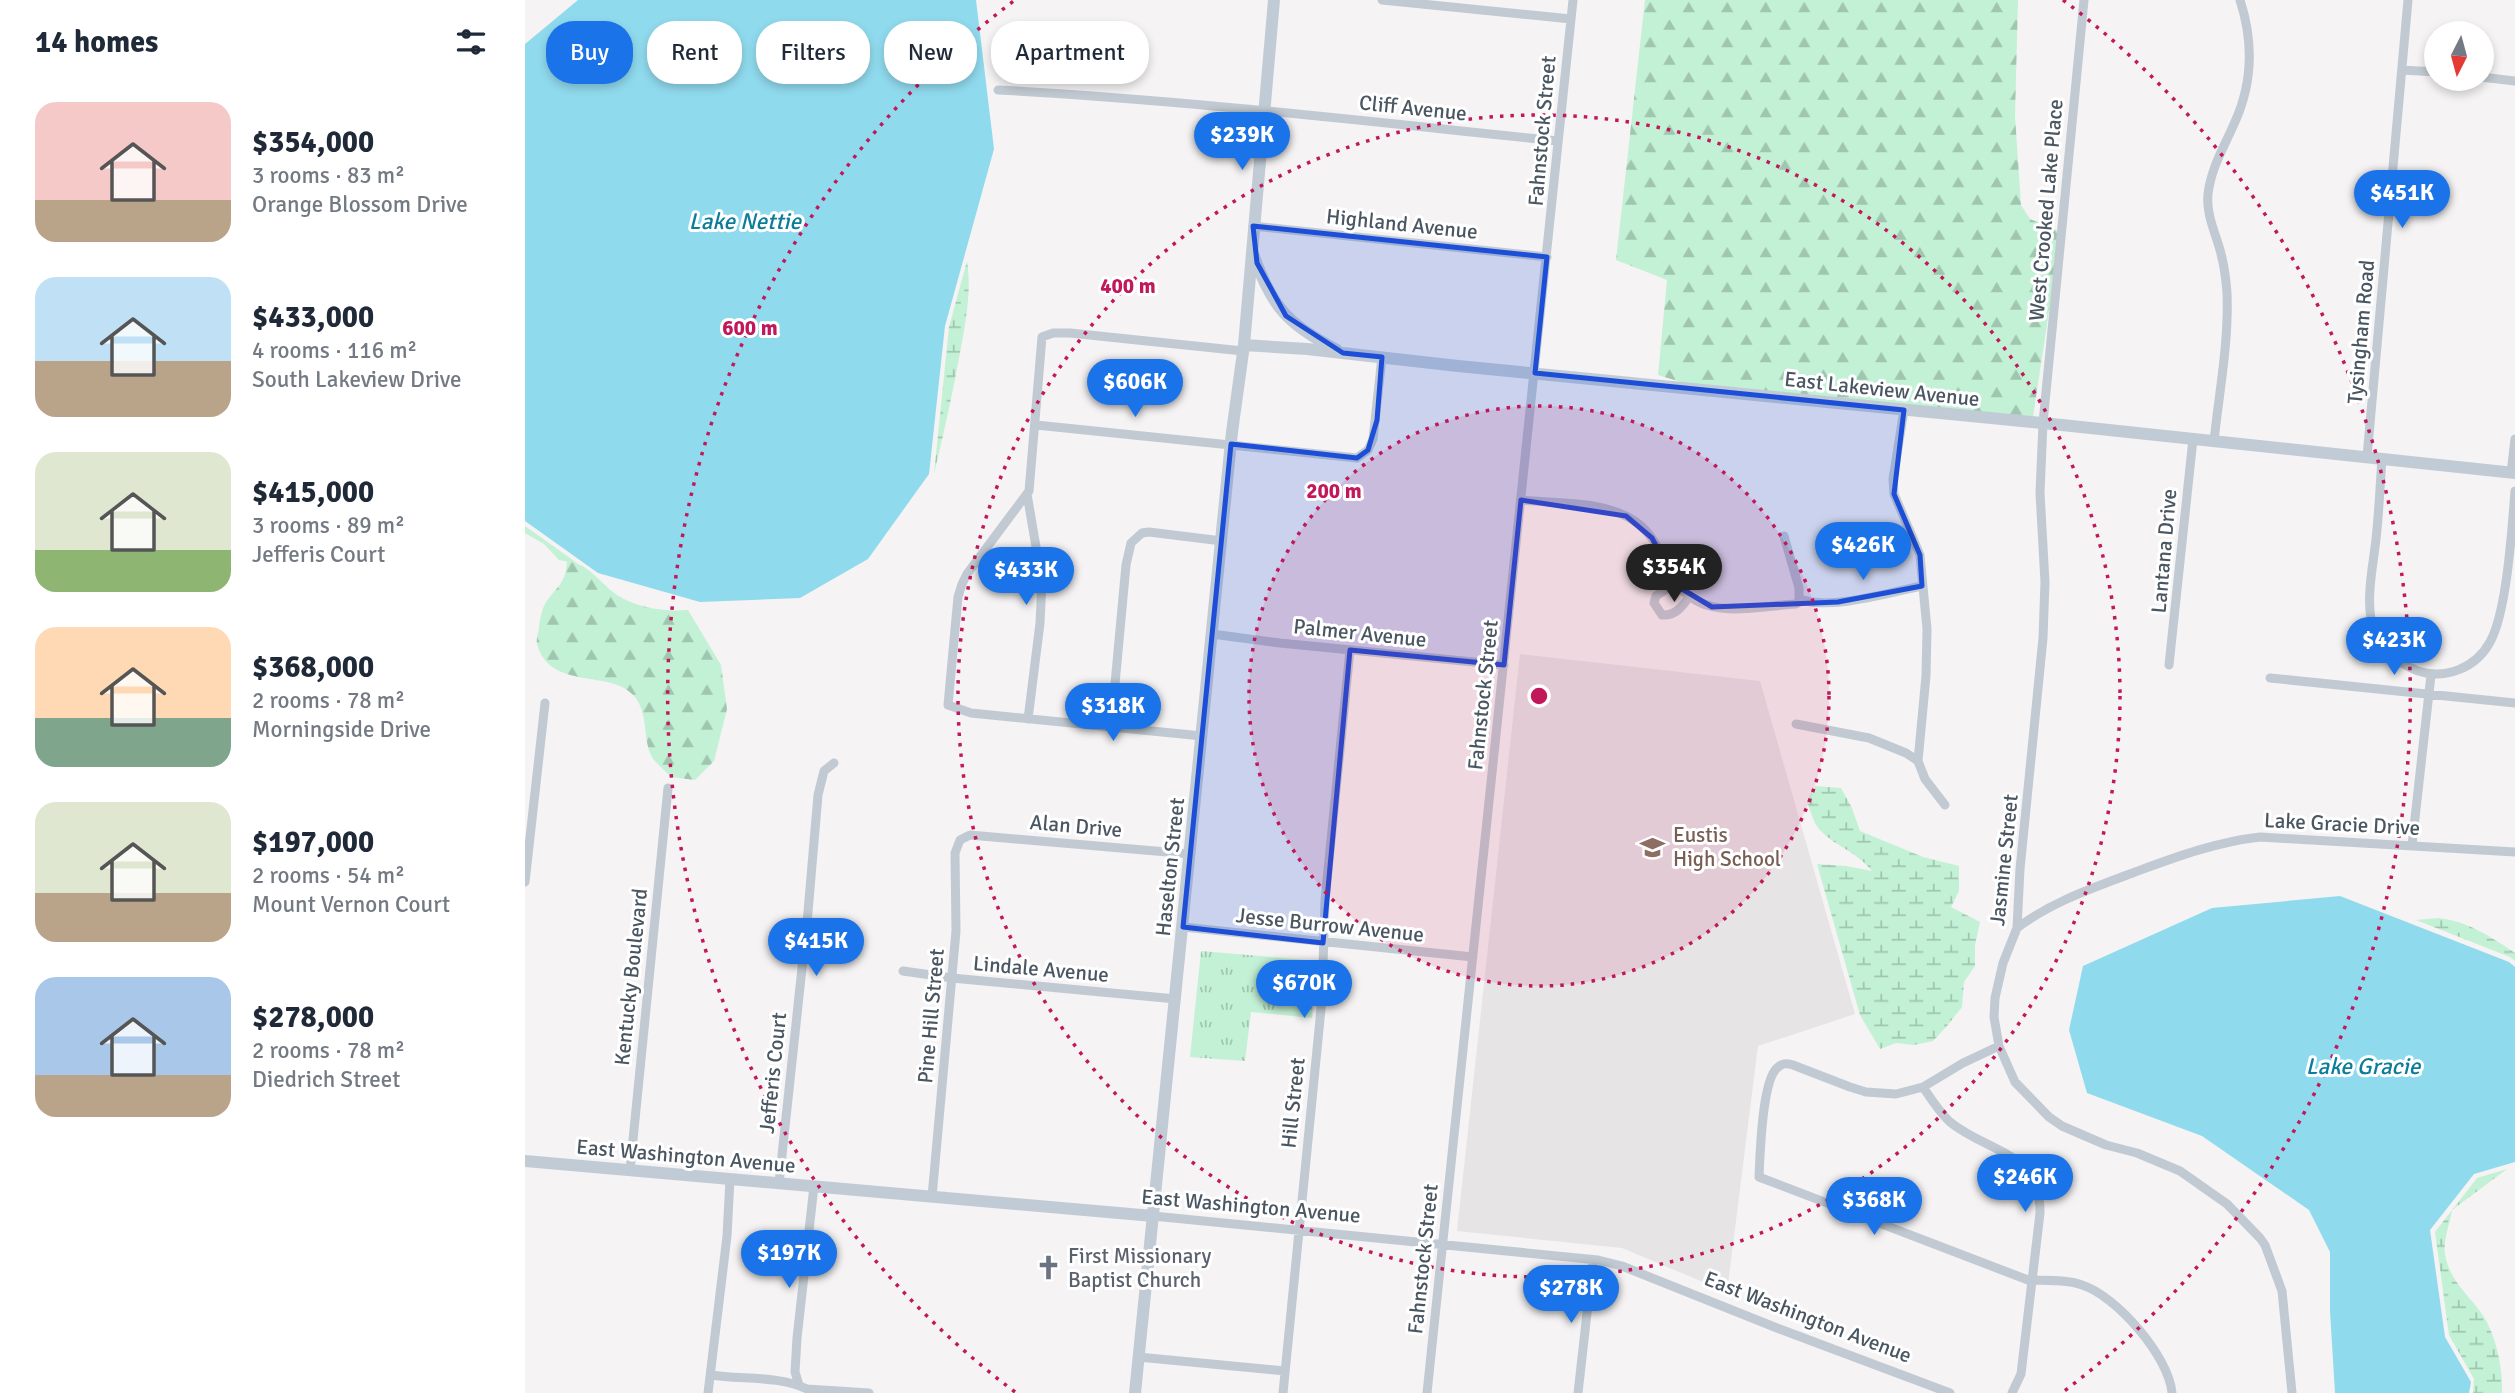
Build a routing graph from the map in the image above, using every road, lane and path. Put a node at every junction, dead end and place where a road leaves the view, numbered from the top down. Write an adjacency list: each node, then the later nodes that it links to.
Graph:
1 (1273, 0): 13 (street, Haselton Street)
2 (1382, 0): 7 (street)
3 (1573, 0): 7 (street, Fahnstock Street)
4 (2084, 0): 23 (street, West Crooked Lake Place)
5 (2240, 0): 27 (street)
6 (2408, 0): 8 (street, Tysingham Road)
7 (1571, 19): 14 (street, Fahnstock Street)
8 (2402, 70): 9 (street); 29 (street, Tysingham Road)
9 (2424, 71)
10 (2494, 79): 11 (street)
11 (2515, 81)
12 (998, 90): 13 (street, Cliff Avenue)
13 (1265, 111): 14 (street, Cliff Avenue); 15 (street, Haselton Street)
14 (1559, 141): 17 (street, Fahnstock Street)
15 (1253, 226): 16 (street, Haselton Street); 17 (street, Highland Avenue)
16 (1251, 248): 18 (street, Haselton Street); 19 (street)
17 (1547, 257): 21 (street, Fahnstock Street)
18 (1244, 348): 19 (street, East Lakeview Avenue); 24 (street, East Lakeview Avenue); 28 (street, Haselton Street)
19 (1343, 353): 20 (street, East Lakeview Avenue)
20 (1382, 357): 21 (street, East Lakeview Avenue); 28 (street)
21 (1535, 373): 22 (street, East Lakeview Avenue); 34 (street, Fahnstock Street)
22 (1903, 410): 23 (street, East Lakeview Avenue); 38 (street)
23 (2043, 424): 25 (street, East Lakeview Avenue); 64 (street, Jasmine Street)
24 (1036, 425): 28 (street); 33 (street)
25 (2193, 439): 27 (street, East Lakeview Avenue); 44 (street, Lantana Drive)
26 (2515, 439): 31 (street)
27 (2214, 441): 29 (street, East Lakeview Avenue)
28 (1231, 444): 36 (street, Haselton Street)
29 (2367, 457): 30 (street, East Lakeview Avenue)
30 (2382, 459): 31 (street, East Lakeview Avenue); 45 (street)
31 (2513, 473)
32 (2515, 491): 45 (street)
33 (1027, 494): 50 (street); 50 (street)
34 (1521, 500): 37 (street); 43 (street, Fahnstock Street)
35 (1784, 536): 40 (street)
36 (1222, 541): 41 (street, Haselton Street); 52 (street)
37 (1675, 583): 39 (street); 39 (street)
38 (1922, 586): 40 (street); 54 (street)
39 (1689, 597): 40 (street)
40 (1800, 599)
41 (1212, 634): 42 (street, Palmer Avenue); 53 (street, Haselton Street)
42 (1350, 650): 43 (street, Palmer Avenue); 65 (street, Hill Street)
43 (1504, 665): 66 (street, Fahnstock Street)
44 (2169, 665)
45 (2431, 675): 47 (street)
46 (2270, 678): 47 (street)
47 (2427, 695): 49 (street); 59 (street)
48 (545, 704): 62 (street)
49 (2515, 704)
50 (1028, 719): 52 (street)
51 (1796, 724): 54 (street)
52 (1111, 727): 53 (street)
53 (1202, 736): 61 (street, Haselton Street)
54 (1918, 761): 57 (street)
55 (834, 763): 75 (street, Jefferis Court)
56 (668, 788): 73 (street, Kentucky Boulevard)
57 (1945, 804)
58 (960, 840): 61 (street, Alan Drive); 68 (street, Pine Hill Street)
59 (2412, 845): 60 (street, Lake Gracie Drive); 64 (street, Lake Gracie Drive)
60 (2515, 852)
61 (1190, 854): 63 (street, Haselton Street)
62 (525, 882)
63 (1183, 927): 65 (street, Jesse Burrow Avenue); 69 (street, Haselton Street)
64 (2017, 928): 70 (street, Jasmine Street)
65 (1323, 943): 66 (street, Jesse Burrow Avenue); 79 (street, Hill Street)
66 (1473, 957): 80 (street, Fahnstock Street)
67 (902, 971): 68 (street, Lindale Avenue)
68 (952, 978): 69 (street, Lindale Avenue); 77 (street, Pine Hill Street)
69 (1176, 999): 78 (street, Haselton Street)
70 (1999, 1046): 71 (street); 96 (street)
71 (1923, 1087): 82 (street); 82 (street)
72 (525, 1161): 73 (street, East Washington Avenue)
73 (629, 1170): 74 (street, East Washington Avenue)
74 (730, 1179): 75 (street, East Washington Avenue); 85 (street)
75 (779, 1183): 76 (street, East Washington Avenue)
76 (814, 1186): 77 (street, East Washington Avenue); 86 (street)
77 (932, 1197): 78 (street, East Washington Avenue)
78 (1153, 1216): 79 (street, East Washington Avenue); 83 (street, Haselton Street)
79 (1297, 1229): 80 (street, East Washington Avenue); 84 (street, Hill Street)
80 (1442, 1244): 81 (street, East Washington Avenue); 91 (street, Fahnstock Street)
81 (1593, 1260): 92 (street); 93 (street, East Washington Avenue)
82 (2031, 1280): 94 (street); 95 (street)
83 (1139, 1357): 84 (street); 89 (street, Haselton Street)
84 (1285, 1371): 90 (street, Hill Street)
85 (711, 1376): 86 (street); 87 (street)
86 (799, 1385): 88 (street)
87 (708, 1393)
88 (869, 1393)
89 (1135, 1393)
90 (1283, 1393)
91 (1427, 1393)
92 (1578, 1393)
93 (1950, 1393)
94 (2012, 1393)
95 (2172, 1393)
96 (2292, 1393)

